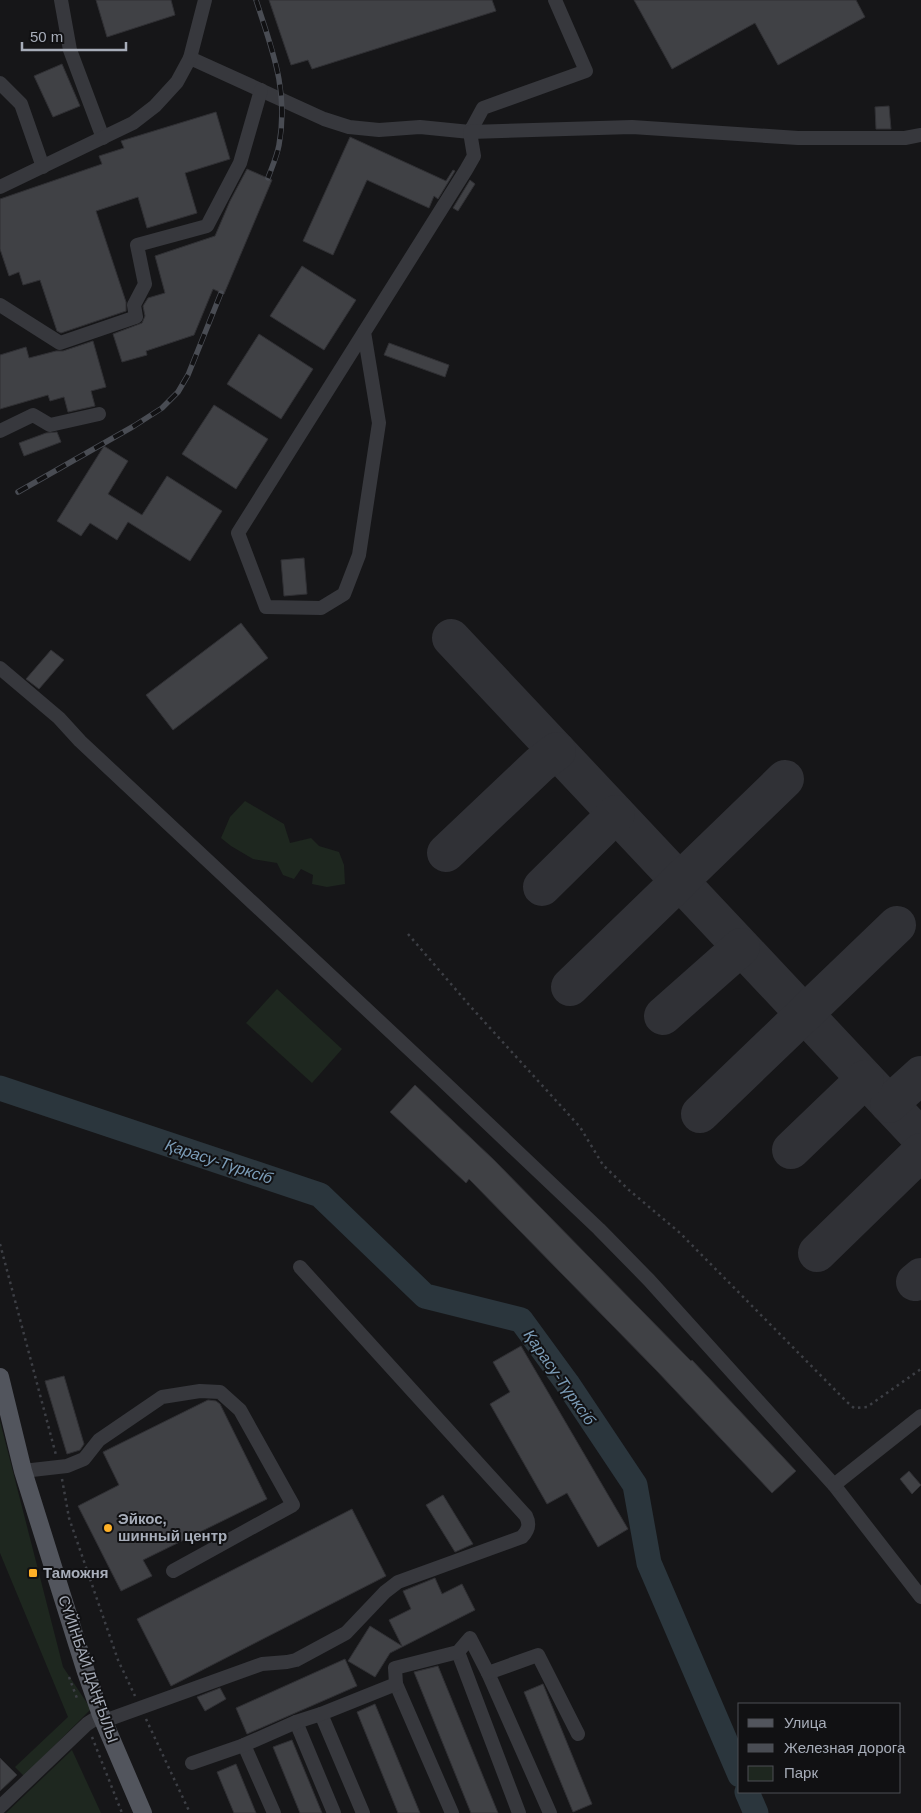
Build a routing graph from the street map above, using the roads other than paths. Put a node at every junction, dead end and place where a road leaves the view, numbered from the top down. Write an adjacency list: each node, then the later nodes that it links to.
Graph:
1 (61, 0): 9 (street)
2 (205, 0): 4 (street)
3 (555, 0): 7 (street)
4 (190, 58): 6 (street); 9 (street)
5 (0, 83): 10 (street)
6 (261, 90): 7 (street); 12 (street)
7 (470, 132): 8 (street); 13 (street)
8 (921, 135)
9 (103, 138): 10 (street)
10 (43, 167): 11 (street)
11 (0, 186)
12 (0, 305)
13 (364, 332): 13 (street)
14 (99, 414): 15 (street)
15 (0, 431)
16 (0, 668): 21 (street)
17 (300, 1267): 28 (street)
18 (0, 1378): 20 (main road, СҮЙІНБАЙ ДАҢҒЫЛЫ)
19 (921, 1416): 21 (street)
20 (23, 1471): 22 (street); 28 (main road, СҮЙІНБАЙ ДАҢҒЫЛЫ)
21 (834, 1485): 23 (street)
22 (173, 1571)
23 (921, 1597)
24 (458, 1652): 25 (street); 26 (street); 39 (street)
25 (488, 1673): 30 (street); 40 (street)
26 (396, 1684): 27 (street); 38 (street)
27 (322, 1714): 29 (street); 37 (street)
28 (97, 1720): 33 (street); 34 (main road, СҮЙІНБАЙ ДАҢҒЫЛЫ)
29 (296, 1722): 31 (street); 36 (street)
30 (578, 1734)
31 (244, 1745): 32 (street); 35 (street)
32 (192, 1762)
33 (0, 1807)
34 (143, 1813)
35 (274, 1813)
36 (334, 1813)
37 (364, 1813)
38 (452, 1813)
39 (519, 1813)
40 (550, 1813)

